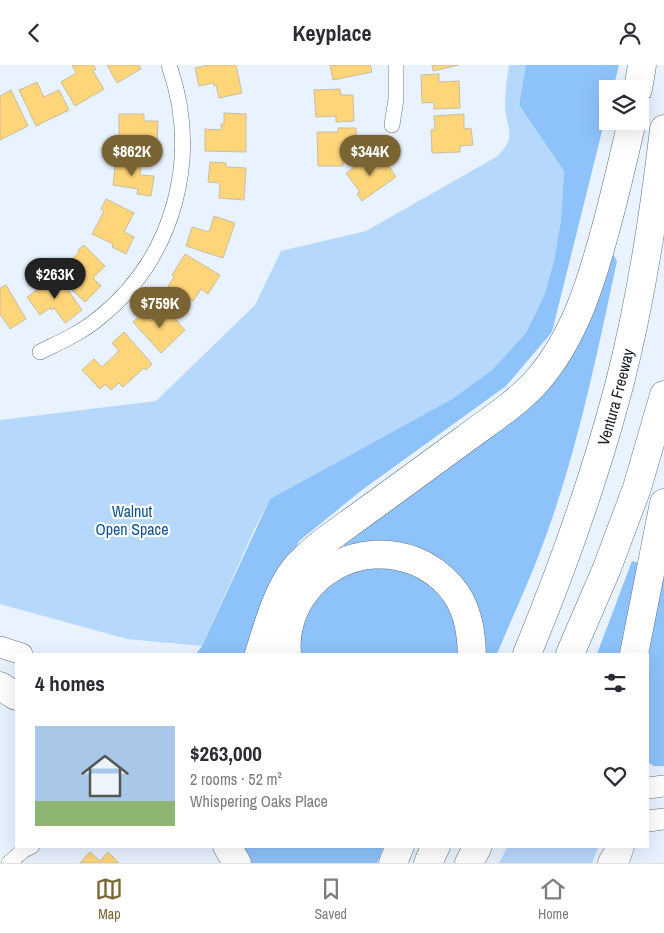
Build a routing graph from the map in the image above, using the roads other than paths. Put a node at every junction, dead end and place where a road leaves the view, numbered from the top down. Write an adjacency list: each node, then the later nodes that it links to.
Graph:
1 (169, 65): 8 (street)
2 (396, 65): 5 (street)
3 (642, 65): 4 (highway)
4 (640, 80)
5 (392, 125)
6 (664, 129): 16 (highway, Ventura Freeway)
7 (630, 130): 13 (highway)
8 (40, 352)
9 (664, 395): 17 (highway)
10 (664, 503): 18 (highway)
11 (0, 647): 12 (main road)
12 (19, 653)
13 (259, 653)
14 (287, 653): 15 (highway)
15 (472, 653)
16 (527, 653)
17 (570, 653)
18 (634, 653)
19 (0, 676): 20 (main road)
20 (15, 681)
21 (0, 686): 22 (highway)
22 (15, 695)
23 (664, 786): 24 (main road)
24 (649, 788)
25 (664, 819): 26 (main road)
26 (649, 821)
27 (28, 848): 33 (street)
28 (228, 848): 34 (highway)
29 (399, 848): 35 (highway)
30 (435, 848): 36 (highway)
31 (477, 848): 37 (highway)
32 (619, 848): 38 (highway)
33 (8, 863)
34 (237, 863)
35 (393, 863)
36 (428, 863)
37 (469, 863)
38 (612, 863)

